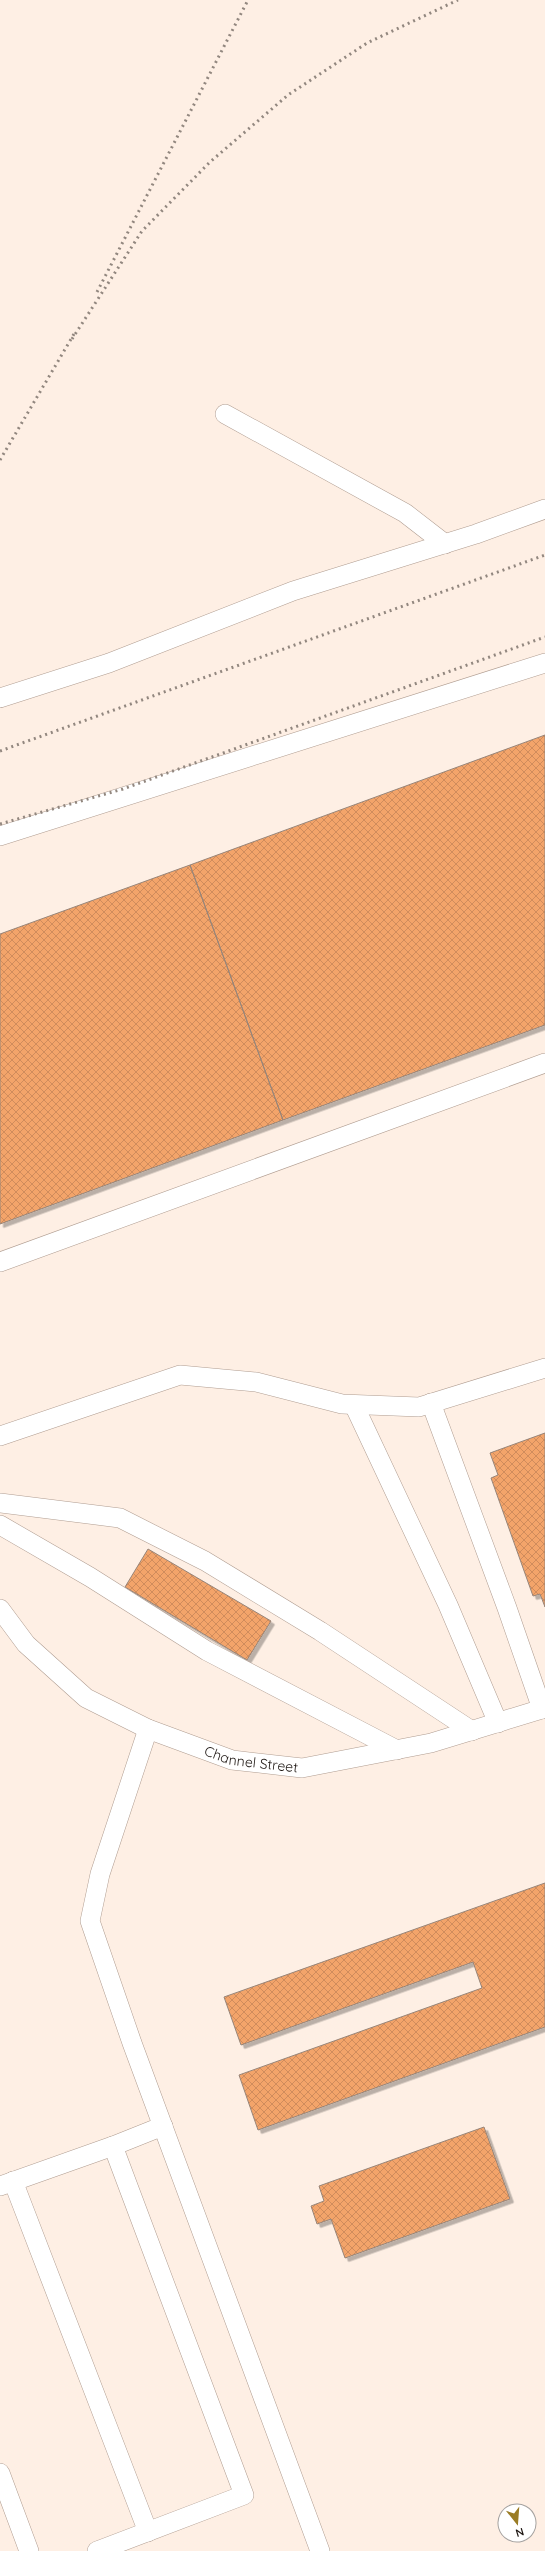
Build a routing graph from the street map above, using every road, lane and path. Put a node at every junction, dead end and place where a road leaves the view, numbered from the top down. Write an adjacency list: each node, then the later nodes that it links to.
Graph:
1 (225, 414): 3 (lane)
2 (545, 509): 3 (lane)
3 (444, 544): 5 (lane)
4 (545, 663): 6 (lane)
5 (0, 698)
6 (0, 836)
7 (545, 1063): 8 (lane)
8 (0, 1262)
9 (545, 1368): 10 (lane)
10 (431, 1404): 11 (lane); 16 (lane)
11 (354, 1405): 12 (lane); 17 (lane)
12 (0, 1436)
13 (0, 1504): 19 (lane)
14 (0, 1525): 20 (lane)
15 (0, 1609): 18 (lane, Channel Street)
16 (543, 1709): 17 (lane, Channel Street)
17 (498, 1723): 19 (lane, Channel Street)
18 (148, 1729): 20 (lane, Channel Street); 21 (lane)
19 (472, 1730): 20 (lane, Channel Street)
20 (397, 1750)
21 (163, 2126): 22 (lane); 28 (lane)
22 (114, 2146): 23 (lane); 25 (lane)
23 (6, 2184): 25 (lane)
24 (0, 2473): 26 (lane)
25 (148, 2532): 27 (lane)
26 (29, 2551)
27 (97, 2551)
28 (320, 2551)

